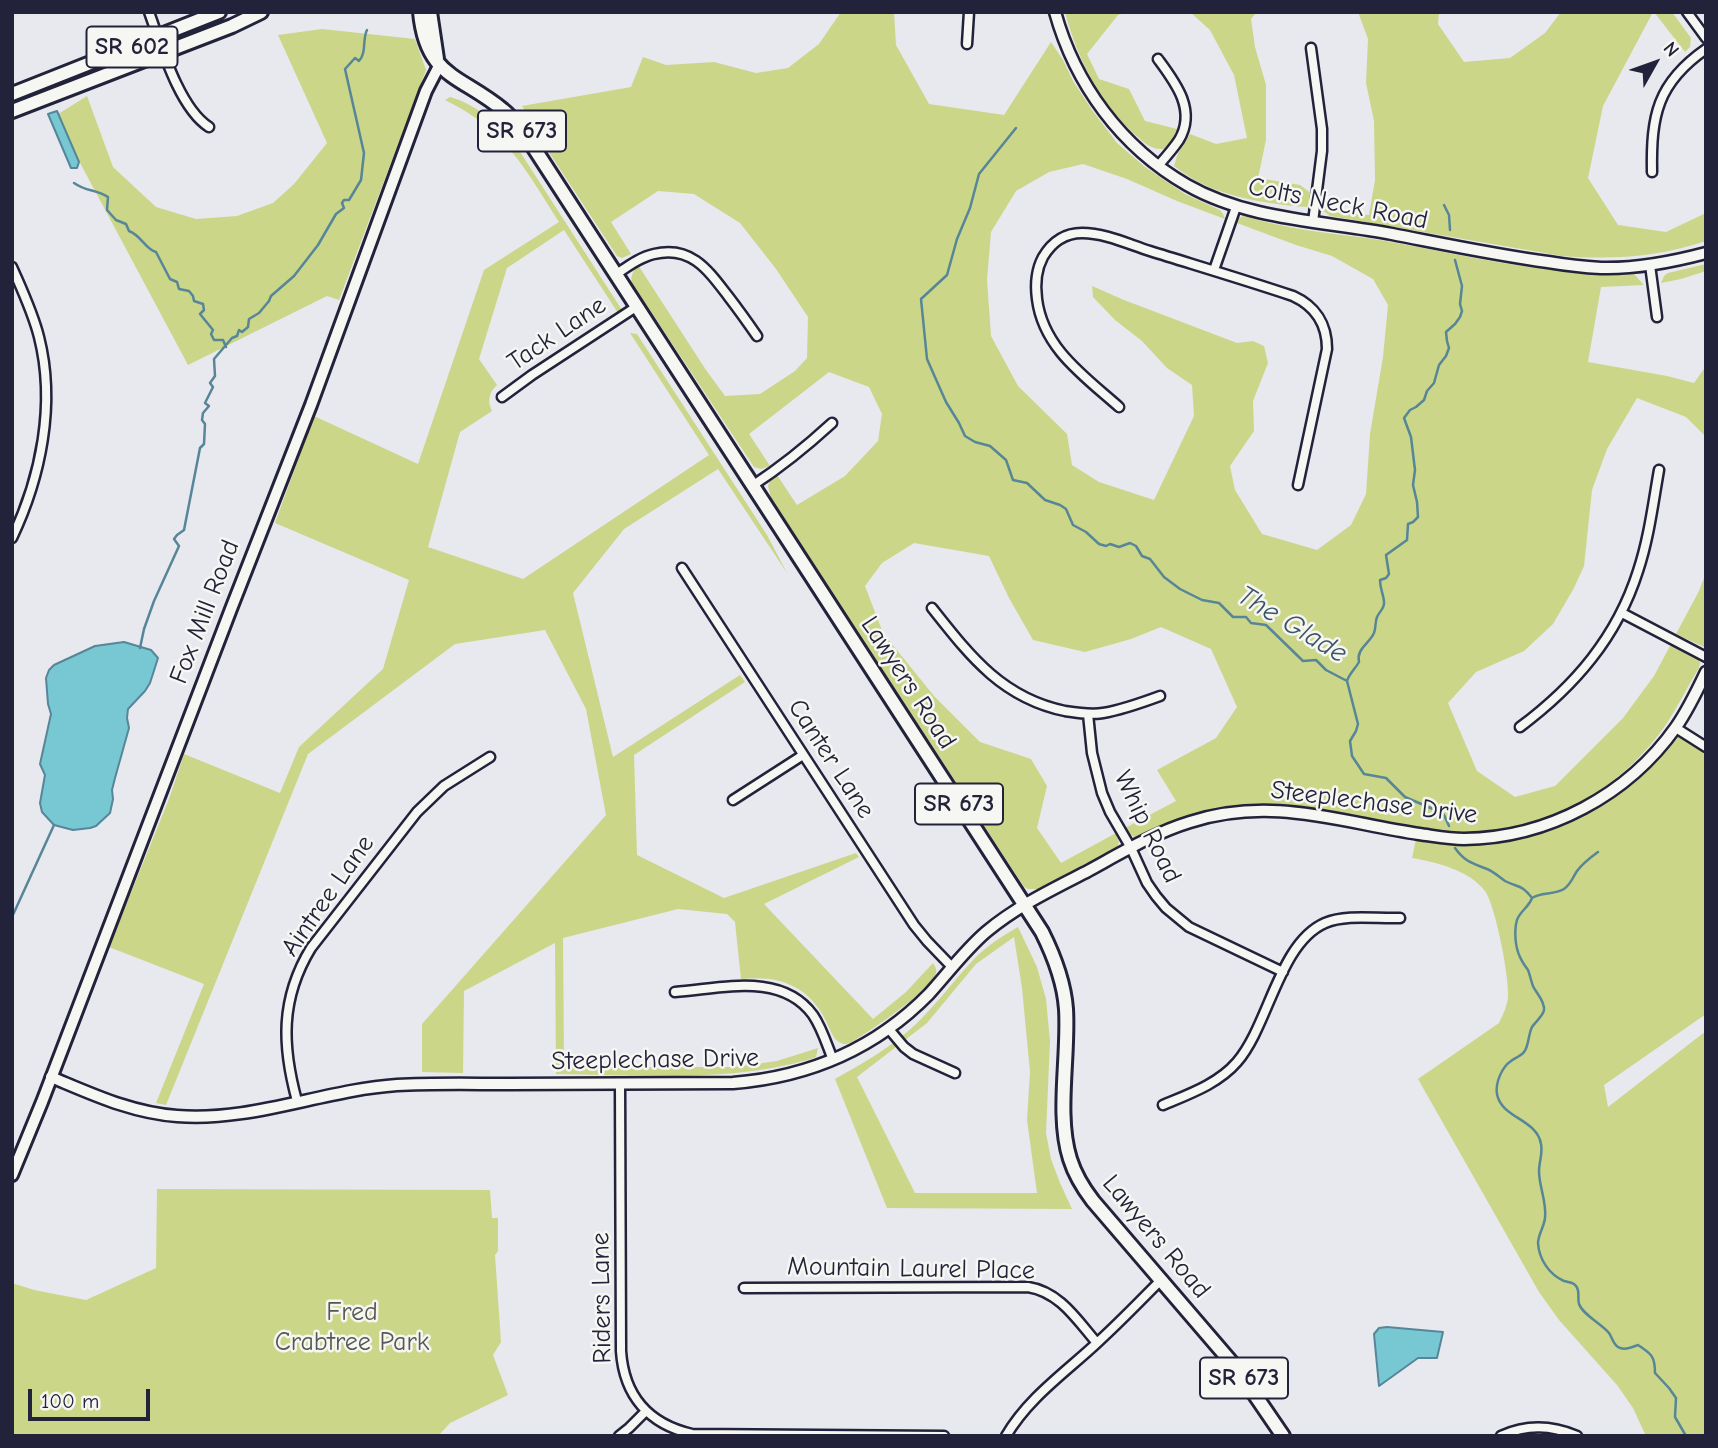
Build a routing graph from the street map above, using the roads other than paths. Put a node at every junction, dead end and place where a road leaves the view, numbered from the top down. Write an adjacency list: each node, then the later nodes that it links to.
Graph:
1 (149, 12): 9 (street)
2 (219, 12): 9 (main road, SR 602)
3 (261, 12): 14 (main road, SR 602)
4 (421, 12): 16 (main road, Lawyers Road)
5 (430, 12): 16 (main road)
6 (969, 12): 11 (street)
7 (1055, 12): 20 (street, Colts Neck Road)
8 (1687, 12): 10 (street)
9 (158, 37): 14 (street); 17 (main road, SR 602)
10 (1706, 38)
11 (967, 44)
12 (1311, 48): 23 (street)
13 (1706, 49): 21 (street)
14 (163, 52): 18 (main road, SR 602); 19 (street)
15 (1158, 59): 20 (street)
16 (439, 66): 28 (main road, Lawyers Road / SR 673); 61 (main road, Fox Mill Road)
17 (12, 94)
18 (12, 111)
19 (209, 127)
20 (1158, 166): 22 (street, Colts Neck Road)
21 (1652, 172)
22 (1237, 207): 23 (street, Colts Neck Road); 27 (street)
23 (1313, 222): 25 (street, Colts Neck Road)
24 (1706, 253): 25 (street, Colts Neck Road)
25 (1650, 265): 30 (street)
26 (12, 267): 38 (street)
27 (1214, 271): 33 (street); 36 (street)
28 (615, 275): 29 (main road, Lawyers Road / SR 673); 31 (street)
29 (636, 307): 32 (street, Tack Lane); 37 (main road, Lawyers Road / SR 673)
30 (1657, 317)
31 (757, 336)
32 (502, 397)
33 (1119, 407)
34 (832, 423): 37 (street)
35 (1659, 470): 41 (street)
36 (1298, 485)
37 (752, 486): 53 (main road, Lawyers Road / SR 673)
38 (12, 538)
39 (682, 568): 49 (street, Canter Lane)
40 (932, 608): 45 (street)
41 (1622, 613): 42 (street); 46 (street)
42 (1706, 657)
43 (1706, 672): 47 (street, Steeplechase Drive)
44 (1160, 696): 45 (street)
45 (1088, 714): 52 (street, Whip Road)
46 (1520, 727)
47 (1676, 728): 48 (street); 52 (street, Steeplechase Drive)
48 (1706, 747)
49 (803, 755): 51 (street); 55 (street, Canter Lane)
50 (489, 757): 63 (street, Aintree Lane)
51 (733, 800)
52 (1131, 848): 53 (street, Steeplechase Drive); 56 (street, Whip Road)
53 (1024, 905): 55 (street, Steeplechase Drive); 66 (main road, Lawyers Road / SR 673)
54 (1400, 918): 56 (street)
55 (953, 967): 58 (street, Steeplechase Drive)
56 (1283, 972): 64 (street)
57 (675, 992): 59 (street)
58 (888, 1028): 59 (street, Steeplechase Drive); 60 (street)
59 (833, 1060): 62 (street, Steeplechase Drive)
60 (955, 1073)
61 (51, 1077): 63 (street, Steeplechase Drive); 65 (main road, Fox Mill Road)
62 (620, 1084): 63 (street, Steeplechase Drive); 69 (street, Riders Lane)
63 (297, 1101)
64 (1163, 1105)
65 (12, 1175)
66 (1161, 1280): 68 (street); 73 (main road, Lawyers Road / SR 673)
67 (744, 1288): 68 (street, Mountain Laurel Place)
68 (1097, 1343): 72 (street)
69 (646, 1411): 70 (street); 71 (street, Riders Lane)
70 (619, 1436)
71 (944, 1436)
72 (1006, 1436)
73 (1283, 1436)
74 (1501, 1436): 75 (street)
75 (1577, 1436)

